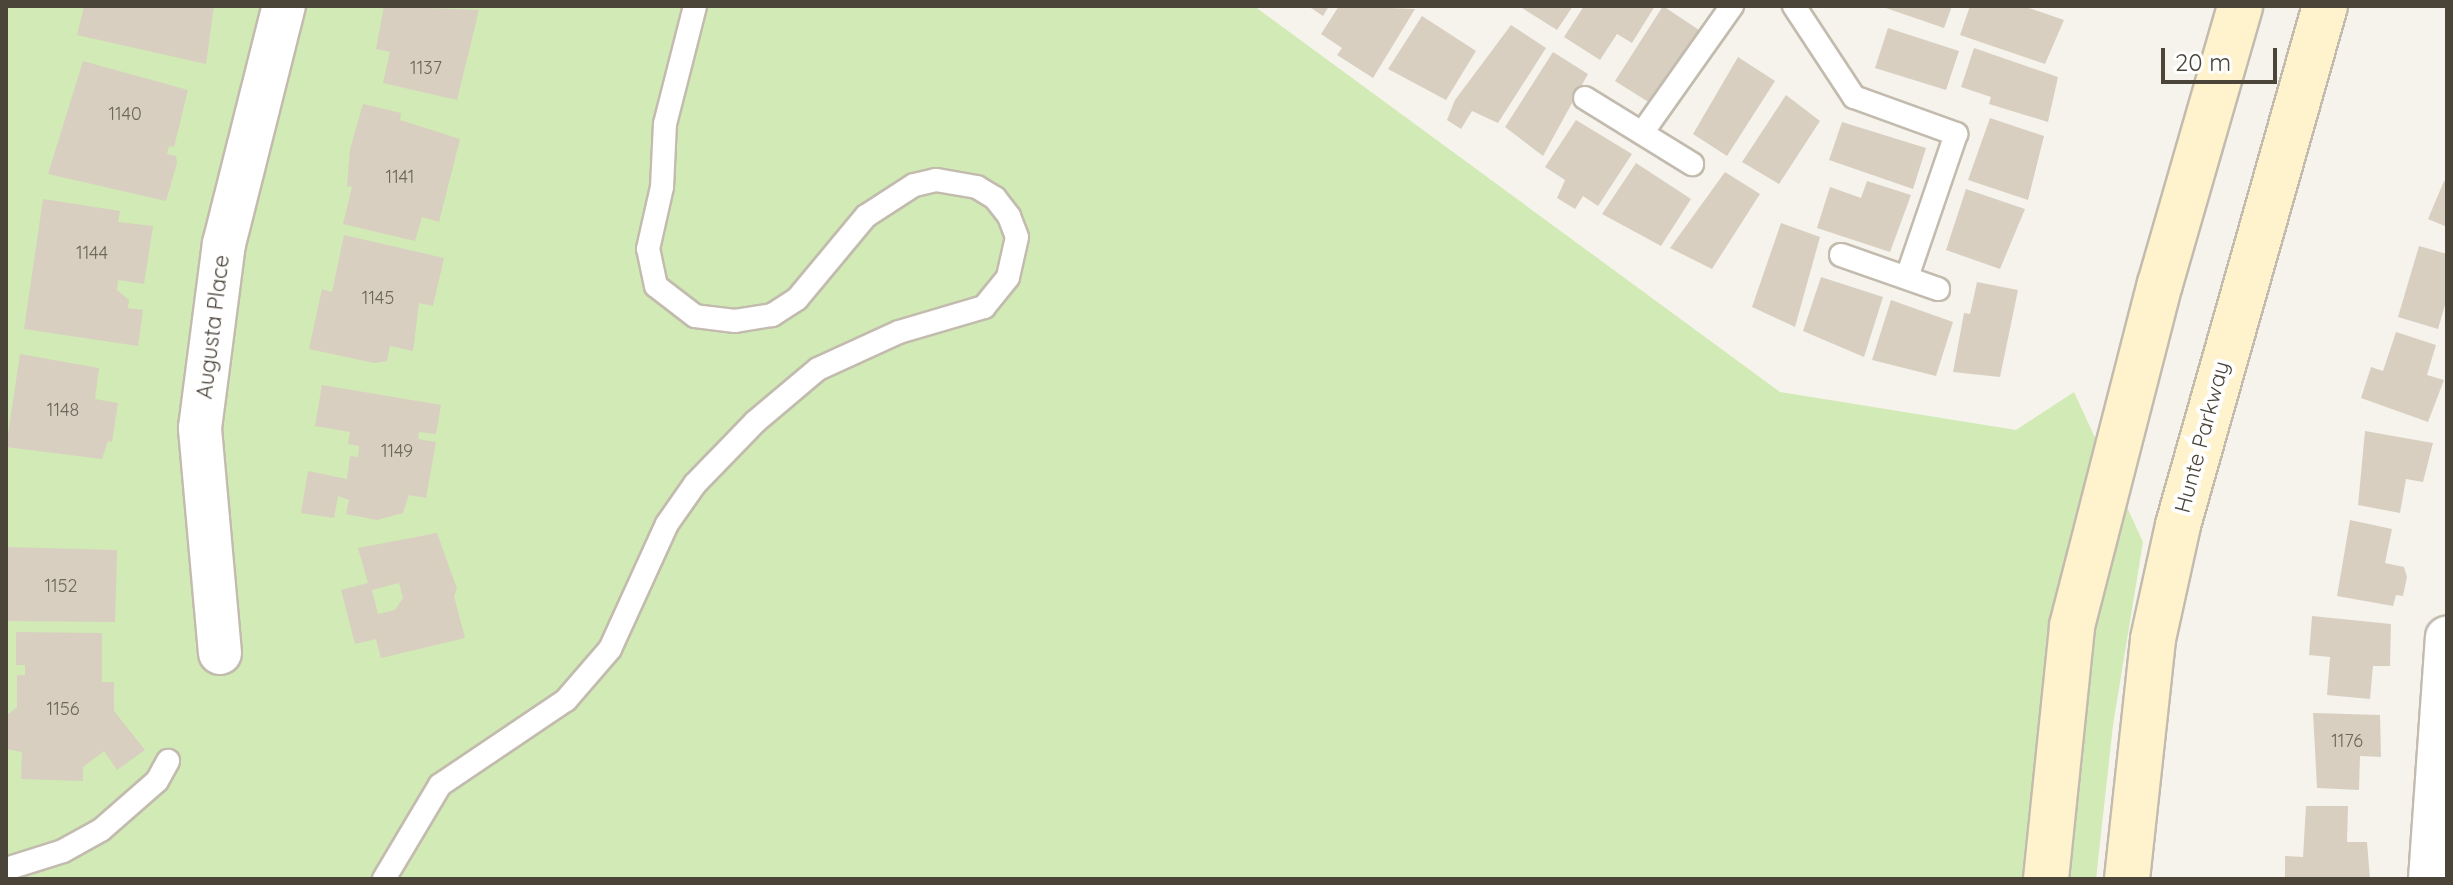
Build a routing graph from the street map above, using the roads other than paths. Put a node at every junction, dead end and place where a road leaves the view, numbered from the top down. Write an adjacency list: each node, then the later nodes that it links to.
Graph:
1 (284, 6): 14 (street, Augusta Place)
2 (695, 6): 17 (lane)
3 (1732, 6): 8 (lane)
4 (1794, 6): 11 (lane)
5 (2240, 6): 18 (main road)
6 (2325, 6): 19 (main road, Hunte Parkway)
7 (1585, 98): 8 (lane)
8 (1642, 133): 9 (lane)
9 (1692, 164)
10 (1841, 255): 11 (lane)
11 (1907, 277): 12 (lane)
12 (1938, 289)
13 (2447, 638): 20 (street)
14 (220, 653)
15 (168, 761): 16 (lane)
16 (6, 869)
17 (384, 879)
18 (2046, 879)
19 (2127, 879)
20 (2430, 879)

